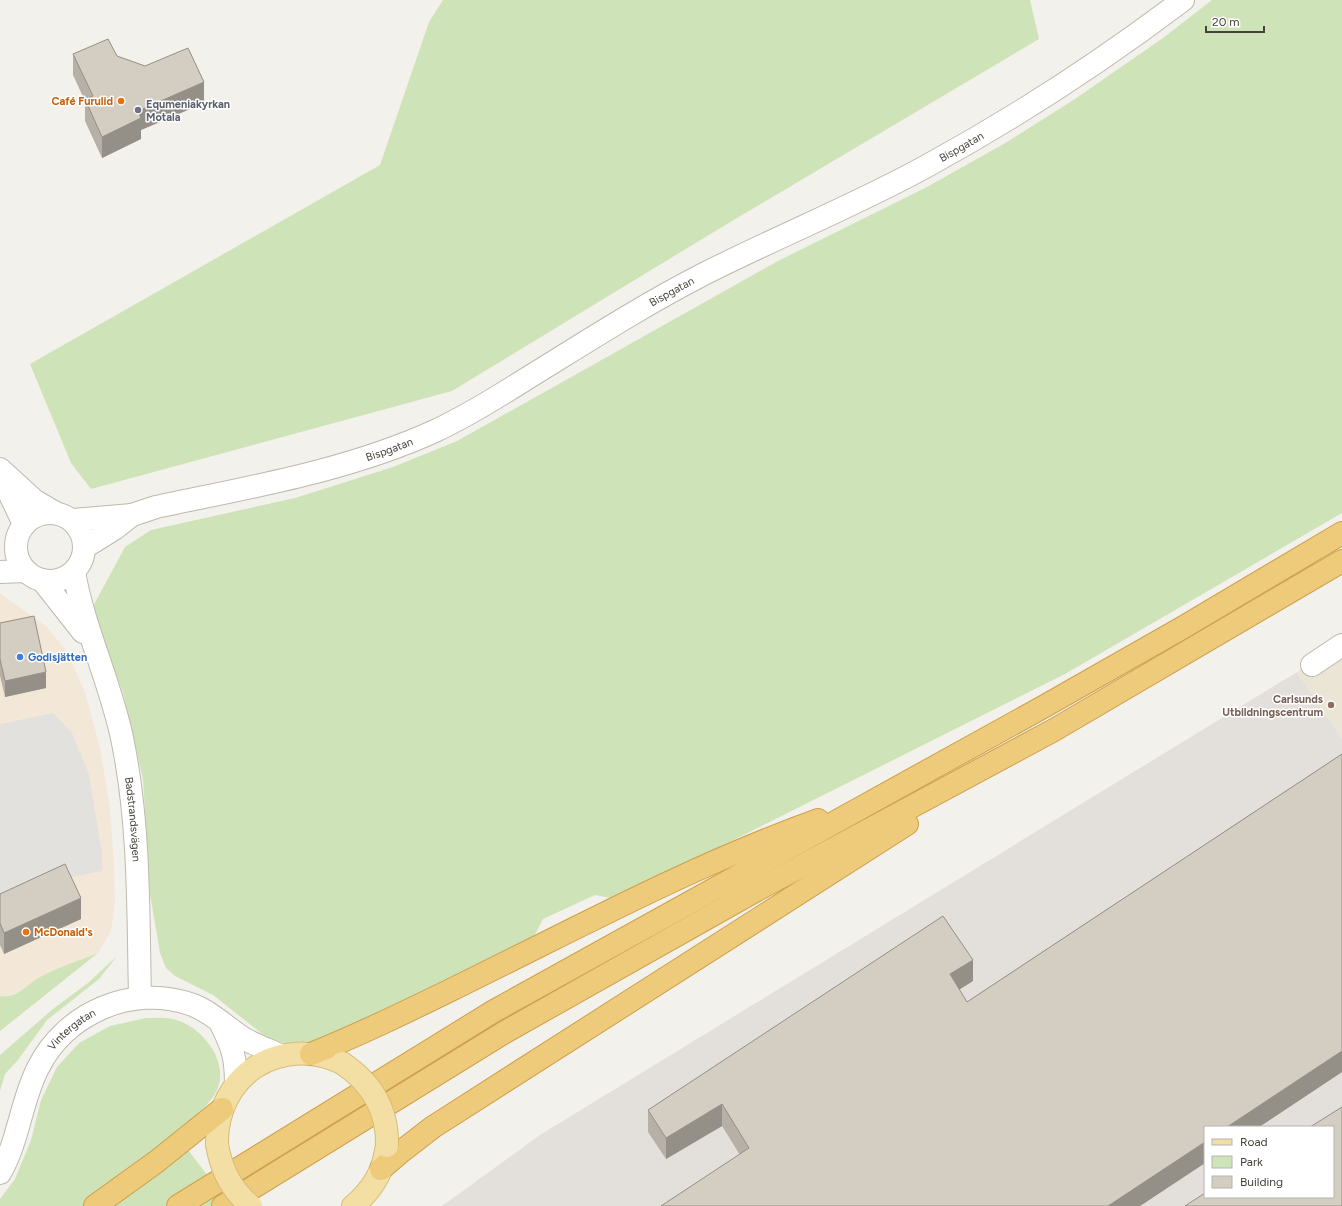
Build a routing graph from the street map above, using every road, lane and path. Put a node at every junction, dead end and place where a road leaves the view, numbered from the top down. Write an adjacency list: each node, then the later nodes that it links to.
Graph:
1 (1182, 0): 4 (street, Bispgatan)
2 (0, 469): 5 (street)
3 (0, 474): 6 (street)
4 (132, 515): 5 (street, Bispgatan); 8 (street, Bispgatan)
5 (63, 516): 6 (street); 8 (street)
6 (24, 524): 9 (street)
7 (1342, 533): 19 (highway)
8 (85, 547): 13 (street)
9 (16, 551): 11 (street); 14 (street, Badstrandsvägen)
10 (1342, 561): 18 (highway)
11 (0, 568)
12 (0, 572): 14 (street)
13 (74, 572): 14 (street); 16 (street, Badstrandsvägen)
14 (34, 576): 16 (street, Badstrandsvägen)
15 (1342, 645): 17 (street)
16 (93, 646): 20 (street, Badstrandsvägen)
17 (1312, 665)
18 (1054, 730): 26 (highway); 31 (highway)
19 (881, 797): 22 (highway); 30 (highway)
20 (140, 998): 21 (street, Vintergatan); 27 (street, Vintergatan)
21 (221, 1024): 23 (street, Vintergatan); 24 (street, Vintergatan)
22 (311, 1054): 23 (main road); 26 (main road, bridge)
23 (282, 1056): 24 (main road)
24 (236, 1085): 25 (main road)
25 (222, 1109): 29 (highway); 32 (main road, bridge)
26 (381, 1169): 28 (main road)
27 (0, 1173)
28 (356, 1204)
29 (95, 1206)
30 (178, 1206)
31 (224, 1206)
32 (251, 1206)

